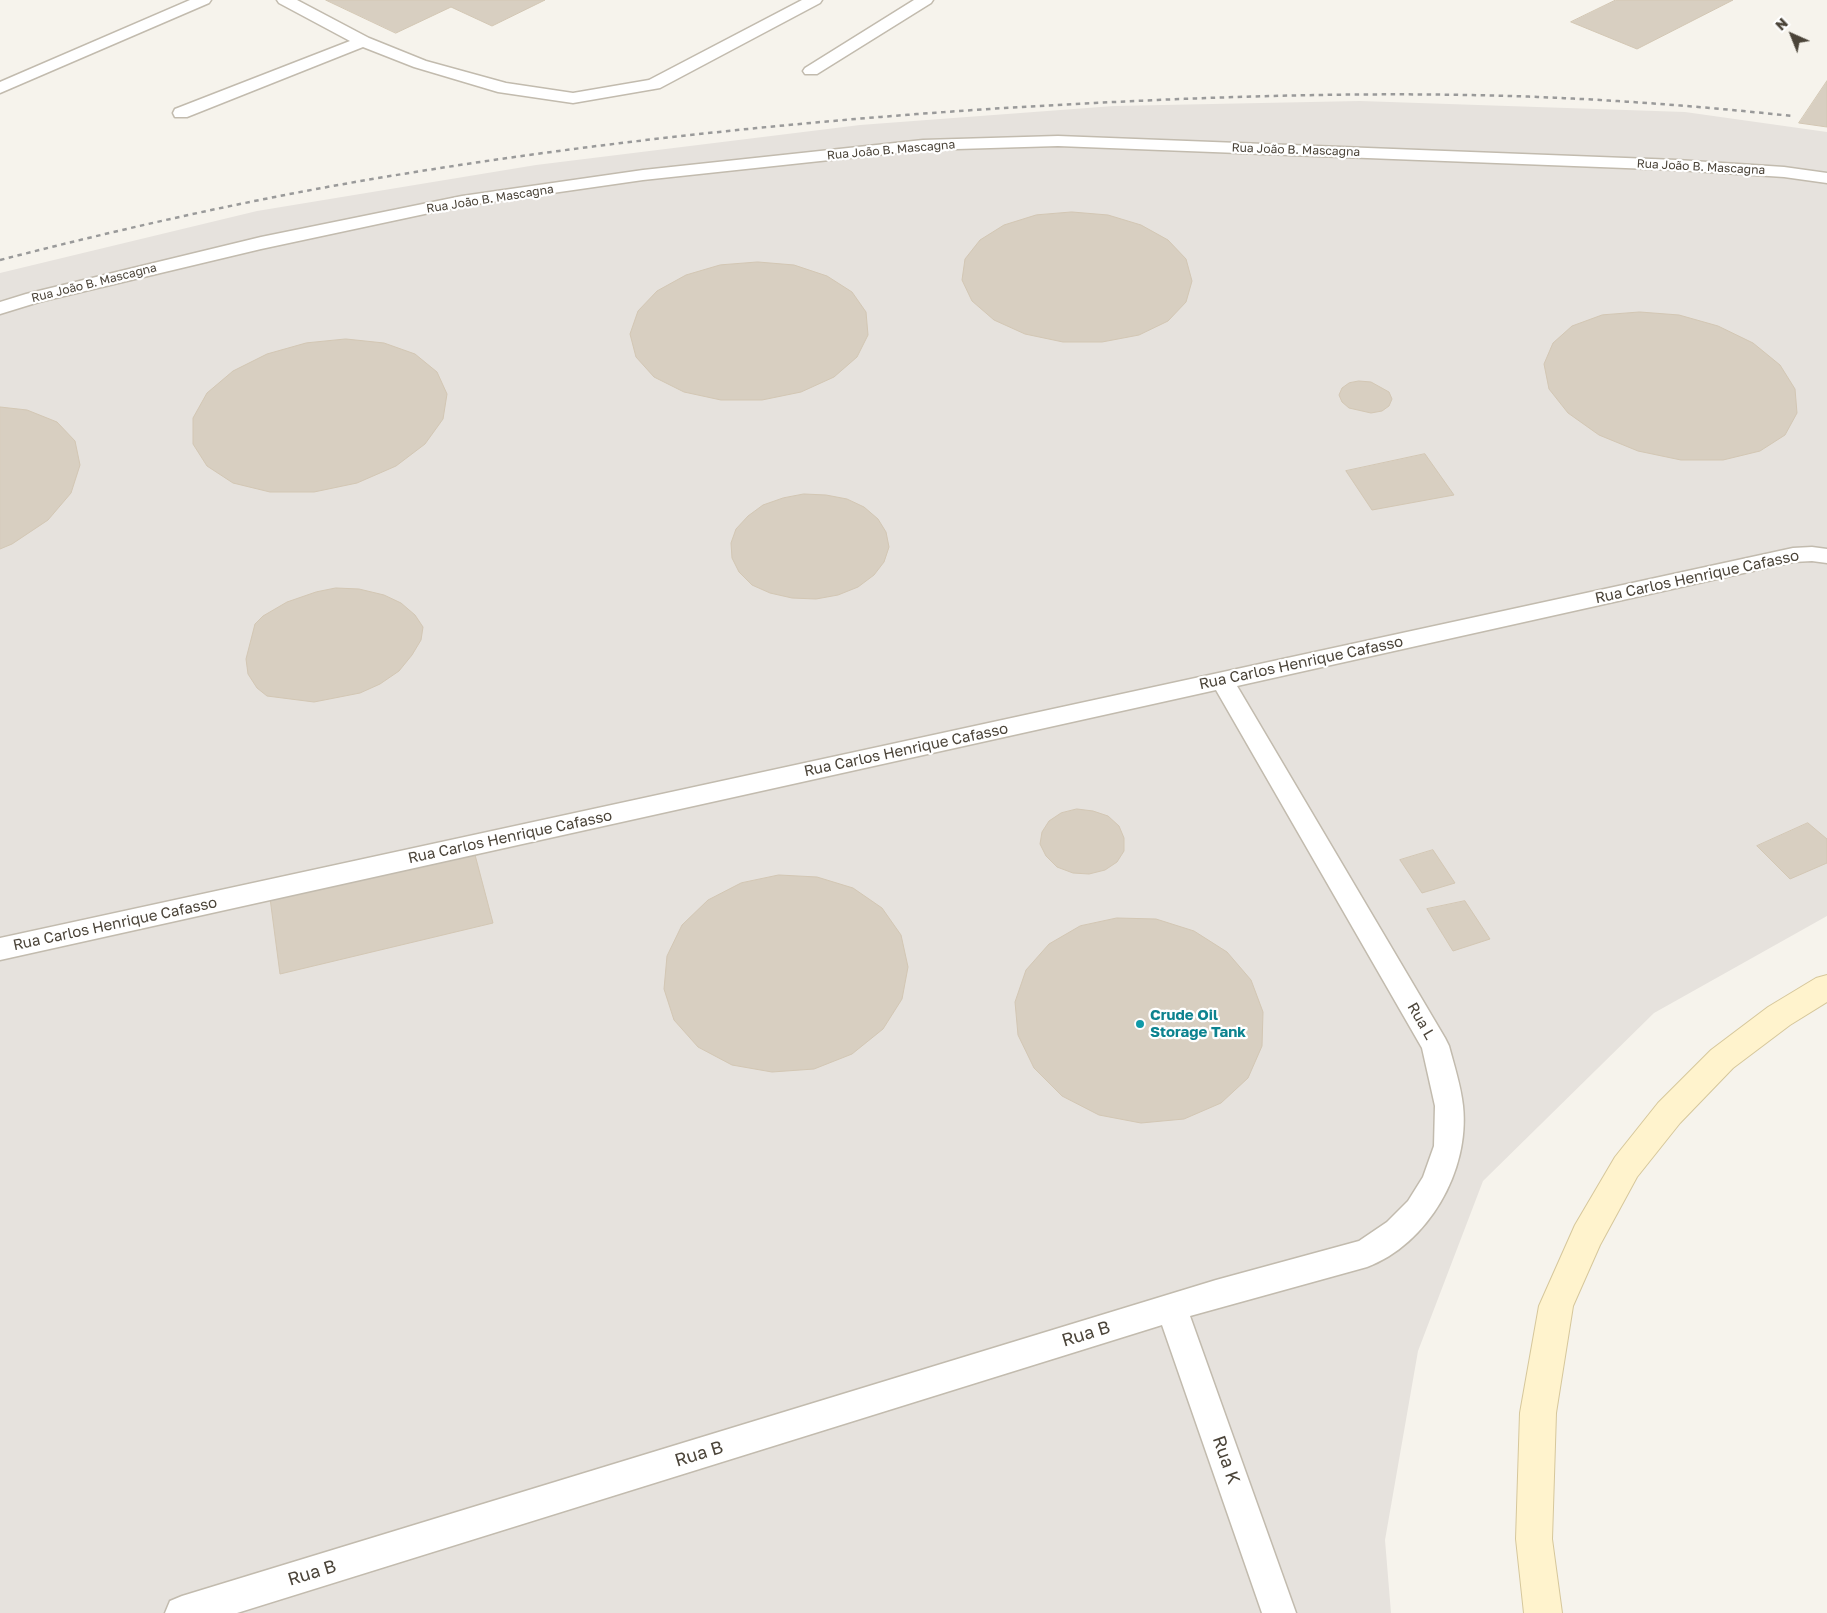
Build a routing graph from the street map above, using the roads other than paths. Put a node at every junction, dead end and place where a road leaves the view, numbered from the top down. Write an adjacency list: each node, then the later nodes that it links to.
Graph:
1 (203, 0): 7 (lane)
2 (285, 0): 5 (lane)
3 (814, 0): 5 (lane)
4 (925, 0): 6 (lane)
5 (363, 41): 8 (lane)
6 (811, 71)
7 (0, 88)
8 (181, 113)
9 (1827, 178): 10 (lane, Rua João B. Mascagna)
10 (0, 308)
11 (1820, 555): 12 (lane, Rua Carlos Henrique Cafasso)
12 (1222, 680): 13 (lane, Rua Carlos Henrique Cafasso); 15 (lane, Rua L)
13 (0, 949)
14 (1827, 987): 19 (main road)
15 (1216, 1294): 16 (lane, Rua B)
16 (1172, 1308): 17 (lane, Rua B); 18 (lane, Rua K)
17 (182, 1613)
18 (1279, 1613)
19 (1543, 1613)

